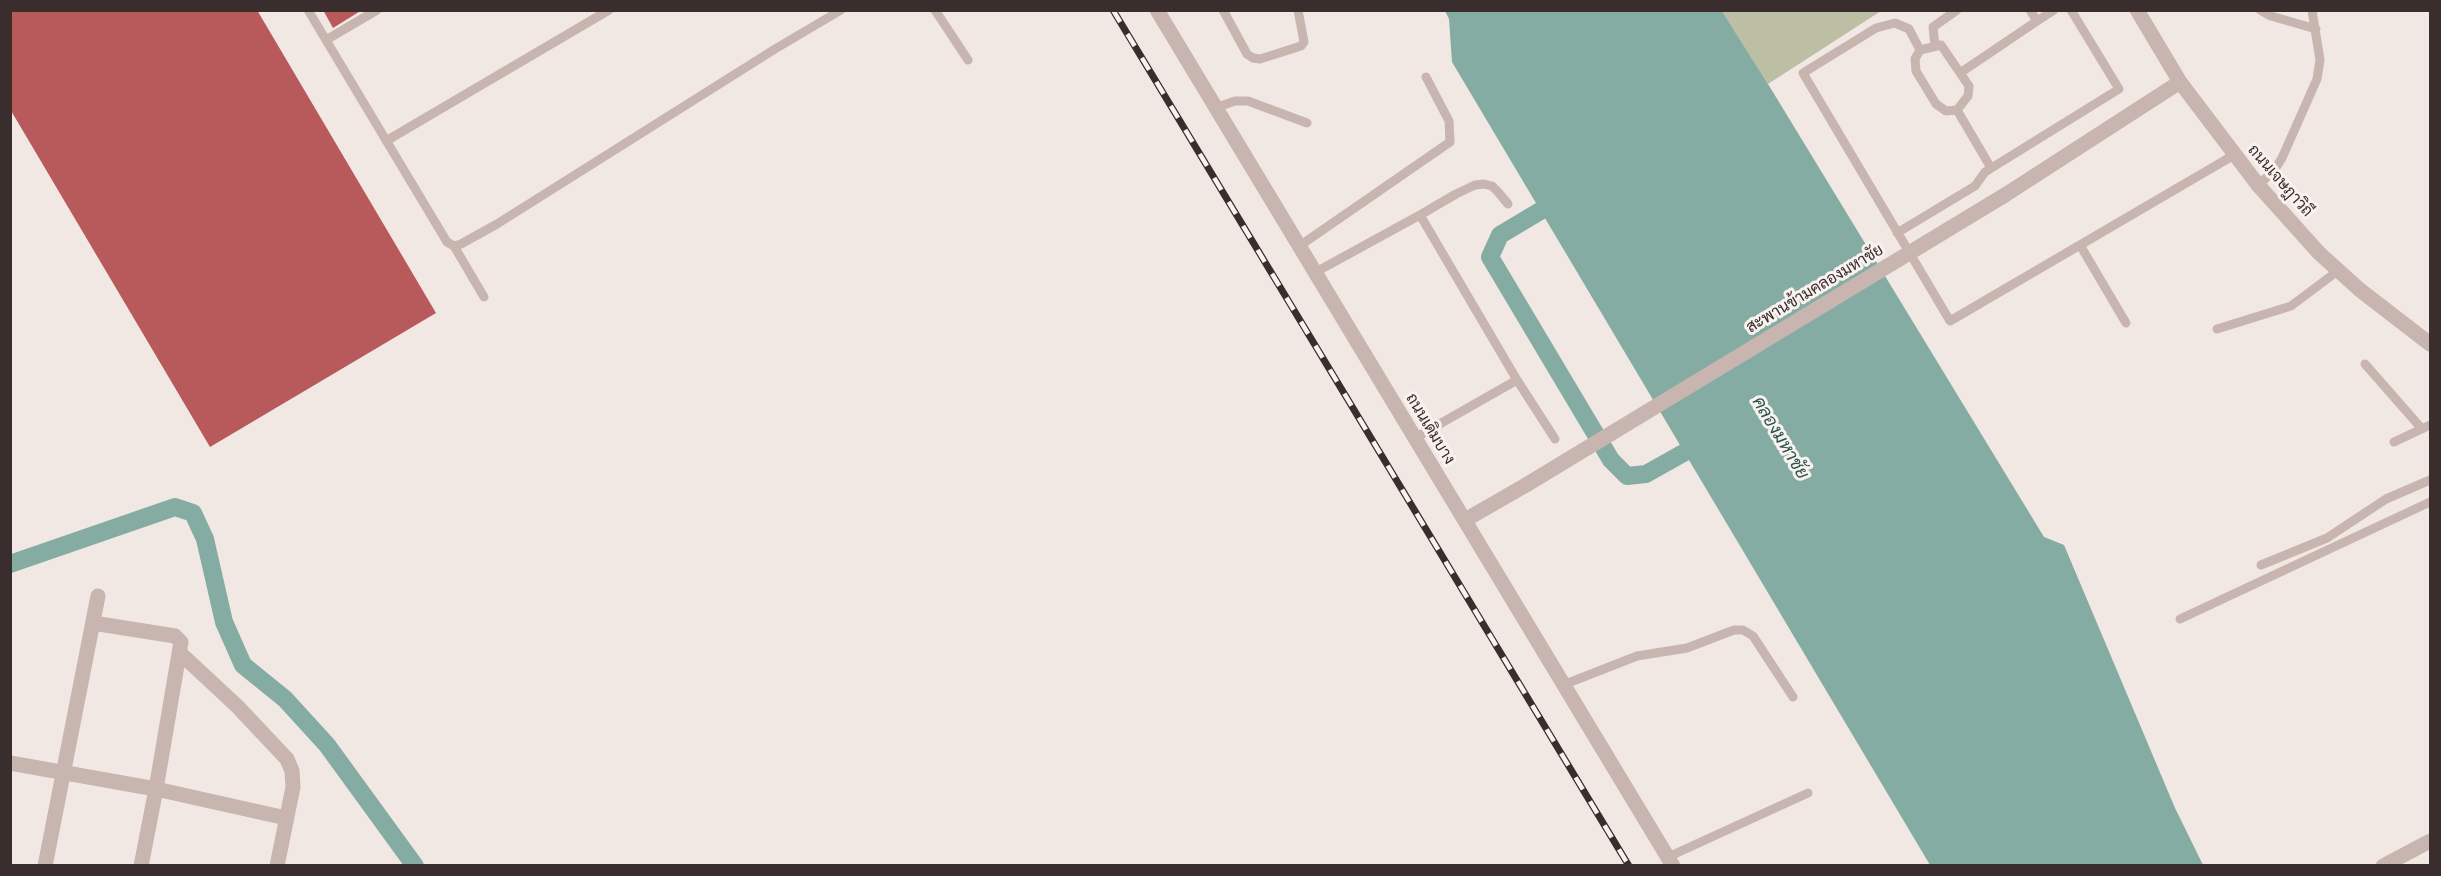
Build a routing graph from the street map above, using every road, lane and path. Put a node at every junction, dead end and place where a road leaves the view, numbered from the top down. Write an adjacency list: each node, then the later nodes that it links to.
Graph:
1 (308, 10): 18 (lane)
2 (377, 10): 18 (lane)
3 (609, 10): 28 (lane)
4 (841, 10): 36 (lane)
5 (935, 10): 21 (lane)
6 (1157, 10): 25 (street, ถนนเดิมบาง)
7 (1223, 10): 8 (lane)
8 (1298, 10)
9 (1958, 10): 19 (lane)
10 (2030, 10): 16 (lane)
11 (2054, 10): 16 (lane)
12 (2071, 10): 30 (lane)
13 (2260, 10): 17 (lane)
14 (2312, 10): 17 (lane)
15 (2141, 12): 24 (street, ถนนเจษฎาวิถี)
16 (2037, 21): 22 (lane)
17 (2316, 29): 31 (lane)
18 (326, 40): 28 (lane)
19 (1935, 46): 20 (lane); 22 (lane)
20 (1920, 50): 26 (lane); 34 (lane)
21 (968, 60)
22 (1960, 73): 26 (lane)
23 (1426, 77): 37 (lane)
24 (2180, 82): 29 (street, ถนนเจษฎาวิถี); 52 (street, สะพานข้ามคลองมหาชัย, bridge)
25 (1215, 108): 27 (lane); 37 (street, ถนนเดิมบาง)
26 (1957, 110): 30 (lane)
27 (1307, 123)
28 (386, 141): 36 (lane)
29 (2234, 155): 31 (street, ถนนเจษฎาวิถี); 35 (lane)
30 (1991, 168): 34 (lane)
31 (2258, 185): 38 (street, ถนนเจษฎาวิถี)
32 (1508, 204): 33 (lane)
33 (1420, 215): 39 (lane); 45 (lane)
34 (1897, 233): 35 (lane)
35 (2080, 245): 41 (lane)
36 (454, 246): 40 (lane)
37 (1298, 247): 39 (street, ถนนเดิมบาง)
38 (2339, 270): 42 (lane); 43 (street, ถนนเจษฎาวิถี)
39 (1314, 273): 47 (street, ถนนเดิมบาง)
40 (484, 297)
41 (2126, 323)
42 (2217, 329)
43 (2430, 344)
44 (2366, 364): 46 (lane)
45 (1517, 380): 47 (lane); 48 (lane)
46 (2426, 427): 49 (lane)
47 (1415, 438): 52 (street, ถนนเดิมบาง)
48 (1556, 439)
49 (2394, 442)
50 (2430, 480): 53 (lane)
51 (2430, 502): 55 (lane)
52 (1464, 520): 58 (street, ถนนเดิมบาง)
53 (2261, 565)
54 (98, 596): 56 (street)
55 (2180, 619)
56 (93, 623): 57 (street); 61 (street)
57 (180, 653): 62 (street); 64 (street)
58 (1563, 685): 59 (lane); 66 (street, ถนนเดิมบาง)
59 (1792, 697)
60 (10, 763): 61 (street)
61 (64, 773): 62 (street); 67 (street)
62 (156, 789): 64 (street); 68 (street)
63 (1808, 793): 66 (lane)
64 (286, 818): 69 (street)
65 (2430, 841): 70 (street)
66 (1670, 861)
67 (45, 866)
68 (141, 866)
69 (277, 866)
70 (2383, 866)

